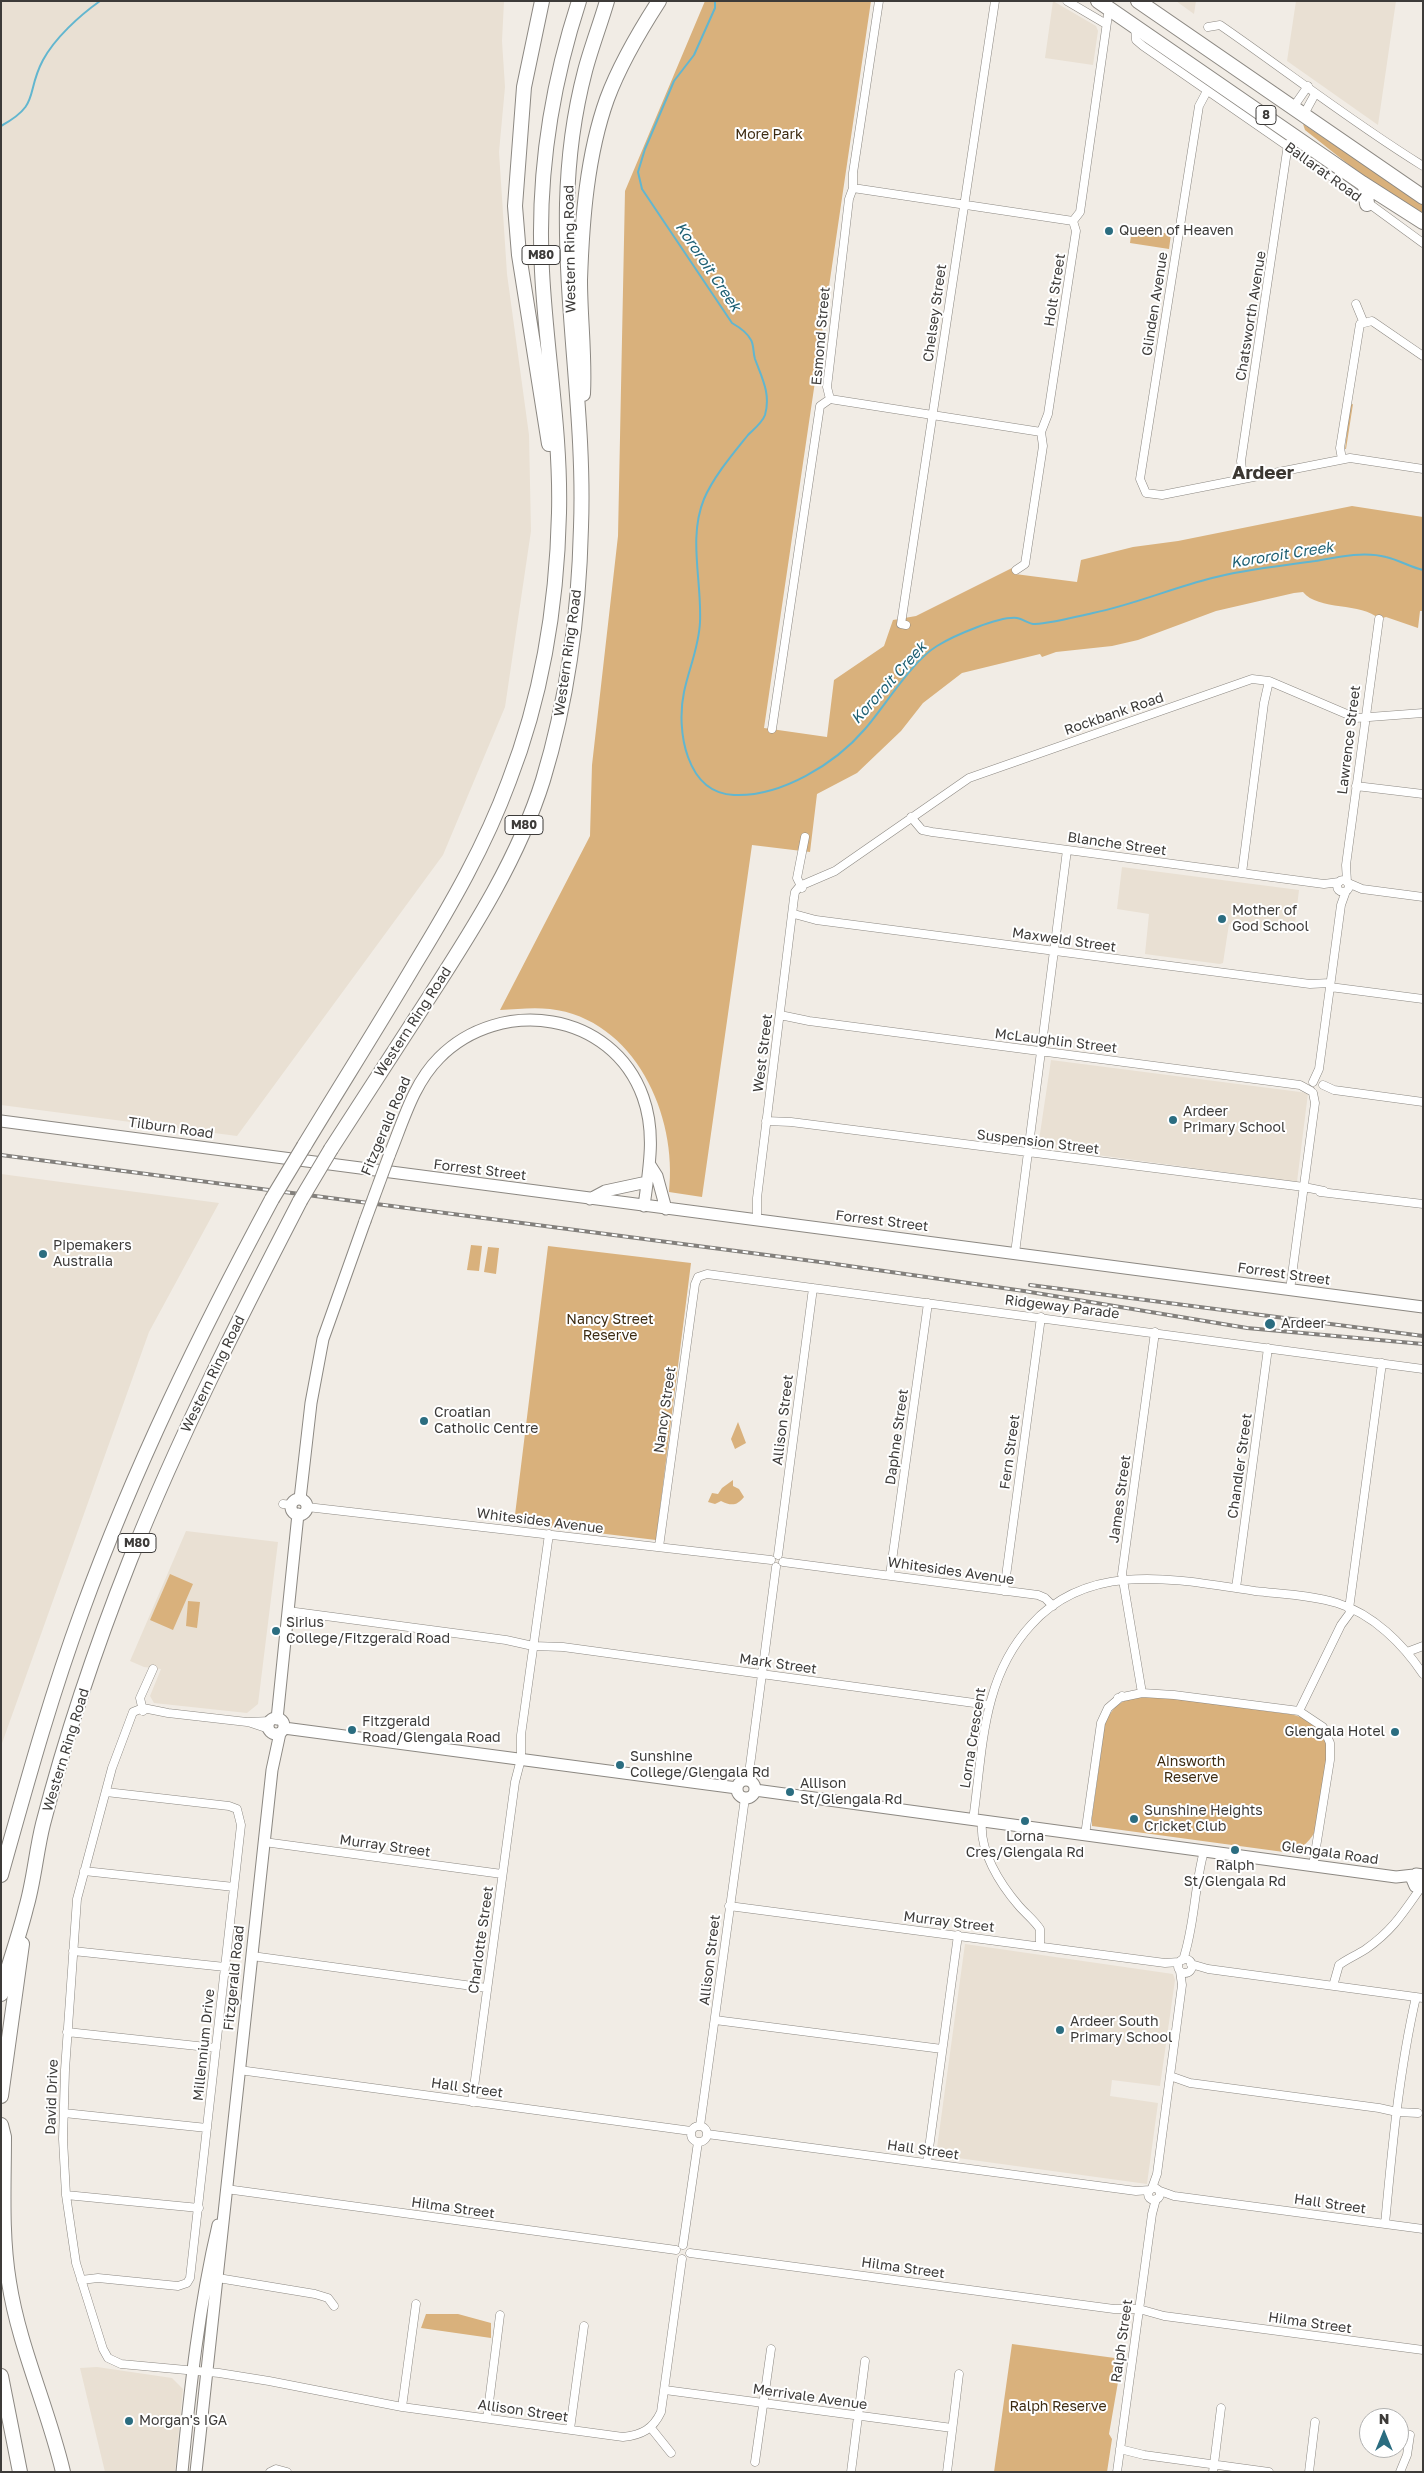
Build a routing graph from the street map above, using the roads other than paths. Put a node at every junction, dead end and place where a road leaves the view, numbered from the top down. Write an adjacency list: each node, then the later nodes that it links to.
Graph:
1 (542, 1): 39 (highway)
2 (579, 1): 39 (highway, Western Ring Road / M80)
3 (607, 1): 35 (highway, Western Ring Road / M80)
4 (659, 1): 35 (highway)
5 (879, 1): 22 (street, Esmond Street)
6 (995, 1): 24 (street, Chelsey Street)
7 (1066, 1): 10 (street)
8 (1138, 1): 16 (highway, 8)
9 (1103, 5): 10 (street, Holt Street); 11 (highway, Ballarat Road / 8)
10 (1106, 24): 26 (street, Holt Street)
11 (1135, 26): 14 (street, Ballarat Road); 17 (highway, Ballarat Road / 8)
12 (1208, 27): 13 (street)
13 (1308, 86): 15 (street); 16 (street)
14 (1207, 91): 18 (street, Ballarat Road); 38 (street, Glinden Avenue)
15 (1315, 94): 16 (street); 19 (street)
16 (1298, 112): 17 (highway); 23 (highway, 8)
17 (1292, 134): 18 (street, Chatsworth Avenue); 20 (highway, Ballarat Road / 8)
18 (1289, 152): 21 (street, Ballarat Road); 38 (street, Chatsworth Avenue)
19 (1423, 166)
20 (1363, 184): 21 (highway); 25 (highway); 27 (highway, Ballarat Road / 8)
21 (1345, 186): 25 (street, Ballarat Road)
22 (853, 188): 24 (street); 32 (street, Esmond Street)
23 (1423, 197)
24 (963, 204): 26 (street); 33 (street, Chelsey Street)
25 (1367, 204): 28 (street, Ballarat Road)
26 (1073, 221): 34 (street, Holt Street)
27 (1423, 222)
28 (1423, 243)
29 (1356, 304): 30 (street)
30 (1363, 321): 31 (street); 36 (street)
31 (1423, 356)
32 (830, 399): 33 (street); 46 (street, Esmond Street)
33 (932, 415): 34 (street); 42 (street, Chelsey Street)
34 (1041, 432): 40 (street, Holt Street)
35 (581, 455): 127 (highway, Western Ring Road / M80, bridge)
36 (1342, 459): 37 (street); 38 (street)
37 (1423, 469)
38 (1243, 478)
39 (559, 511): 124 (highway, Western Ring Road / M80, bridge)
40 (1016, 570)
41 (1379, 619): 45 (street, Lawrence Street)
42 (906, 625)
43 (1267, 680): 45 (street, Rockbank Road); 49 (street, Rockbank Road); 52 (street)
44 (1423, 713): 45 (street, Rockbank Road)
45 (1365, 718): 47 (street, Lawrence Street)
46 (772, 729)
47 (1356, 786): 48 (street); 53 (street, Lawrence Street)
48 (1423, 794)
49 (911, 817): 51 (street, Blanche Street); 54 (street, Rockbank Road)
50 (804, 837): 54 (street, West Street)
51 (1067, 850): 52 (street, Blanche Street); 57 (street)
52 (1242, 873): 53 (street, Blanche Street)
53 (1343, 886): 55 (street, Blanche Street); 58 (street, Lawrence Street)
54 (801, 888): 56 (street, West Street)
55 (1423, 896)
56 (793, 915): 57 (street, Maxweld Street); 60 (street, West Street)
57 (1054, 950): 58 (street, Maxweld Street); 61 (street)
58 (1330, 987): 59 (street, Maxweld Street); 62 (street, Lawrence Street)
59 (1423, 999)
60 (780, 1018): 61 (street, McLaughlin Street); 64 (street, West Street)
61 (1040, 1051): 62 (street, McLaughlin Street); 66 (street)
62 (1317, 1088): 63 (street, McLaughlin Street); 70 (street, Lawrence Street)
63 (1423, 1102)
64 (767, 1118): 66 (street, Suspension Street); 75 (street, West Street)
65 (1, 1120): 67 (street, Tilburn Road)
66 (1027, 1153): 70 (street, Suspension Street); 76 (street)
67 (337, 1165): 71 (street, Forrest Street)
68 (650, 1165): 69 (street, Fitzgerald Road); 74 (street); 87 (street, Fitzgerald Road, bridge)
69 (647, 1182): 71 (street); 73 (street, Fitzgerald Road)
70 (1303, 1189): 72 (street, Suspension Street); 79 (street, Lawrence Street)
71 (590, 1199): 73 (street, Forrest Street)
72 (1423, 1204)
73 (644, 1206): 74 (street, Forrest Street)
74 (666, 1208): 75 (street, Forrest Street)
75 (753, 1220): 76 (street, Forrest Street)
76 (1014, 1253): 79 (street, Forrest Street)
77 (698, 1277): 78 (street, Ridgeway Parade); 89 (street, Nancy Street)
78 (813, 1288): 80 (street, Ridgeway Parade); 90 (street, Allison Street)
79 (1290, 1290): 81 (street, Forrest Street)
80 (928, 1303): 82 (street, Ridgeway Parade); 91 (street, Daphne Street)
81 (1423, 1307)
82 (1041, 1317): 83 (street, Ridgeway Parade); 94 (street, Fern Street)
83 (1155, 1332): 84 (street, Ridgeway Parade); 92 (street, James Street)
84 (1268, 1348): 85 (street, Ridgeway Parade); 93 (street, Chandler Street)
85 (1382, 1364): 86 (street, Ridgeway Parade); 96 (street)
86 (1423, 1369)
87 (296, 1506): 88 (street, Whitesides Avenue); 97 (street, Fitzgerald Road)
88 (549, 1534): 89 (street, Whitesides Avenue); 98 (street, Charlotte Street)
89 (659, 1547): 90 (street, Whitesides Avenue)
90 (777, 1559): 91 (street, Whitesides Avenue); 104 (street)
91 (890, 1575): 94 (street, Whitesides Avenue)
92 (1122, 1579): 93 (street); 95 (street, Lorna Crescent); 106 (street, James Street)
93 (1236, 1588): 96 (street)
94 (1004, 1591): 95 (street, Whitesides Avenue)
95 (1052, 1606): 107 (street, Lorna Crescent)
96 (1347, 1608): 101 (street); 109 (street)
97 (288, 1611): 98 (street, Mark Street); 110 (street, Fitzgerald Road)
98 (534, 1643): 104 (street, Mark Street); 111 (street, Charlotte Street)
99 (1423, 1646): 101 (street)
100 (1423, 1650): 102 (street)
101 (1406, 1652): 102 (street)
102 (1412, 1659): 105 (street)
103 (153, 1669): 108 (street)
104 (762, 1674): 107 (street, Mark Street); 112 (street)
105 (1423, 1674)
106 (1142, 1690): 109 (street); 118 (street)
107 (989, 1705): 117 (street, Lorna Crescent)
108 (144, 1710): 110 (street); 115 (street, David Drive)
109 (1300, 1712): 121 (street)
110 (275, 1727): 111 (street); 119 (street, Fitzgerald Road)
111 (518, 1758): 113 (street); 123 (street, Charlotte Street)
112 (748, 1781): 113 (street); 114 (street)
113 (737, 1788): 116 (street)
114 (755, 1790): 116 (street); 117 (street, Glengala Road)
115 (106, 1792): 122 (street, David Drive); 126 (street, Millennium Drive)
116 (745, 1798): 128 (street, Allison Street)
117 (978, 1821): 118 (street, Glengala Road); 130 (street, Lorna Crescent)
118 (1085, 1835): 120 (street, Glengala Road)
119 (264, 1842): 123 (street, Murray Street); 132 (street, Fitzgerald Road)
120 (1200, 1850): 121 (street, Glengala Road); 133 (street, Ralph Street)
121 (1314, 1866): 125 (street, Glengala Road)
122 (84, 1871): 126 (street); 131 (street, David Drive)
123 (502, 1874): 136 (street, Charlotte Street)
124 (1, 1875)
125 (1418, 1879): 135 (street)
126 (234, 1887): 134 (street, Millennium Drive)
127 (27, 1906): 137 (highway, Western Ring Road / M80); 145 (highway)
128 (729, 1906): 129 (street, Murray Street); 139 (street, Allison Street)
129 (958, 1935): 130 (street, Murray Street); 142 (street)
130 (1038, 1946): 133 (street, Murray Street)
131 (73, 1951): 134 (street); 140 (street, David Drive)
132 (252, 1956): 136 (street); 143 (street, Fitzgerald Road)
133 (1185, 1966): 135 (street, Murray Street); 144 (street, Ralph Street)
134 (225, 1967): 141 (street, Millennium Drive)
135 (1333, 1986): 138 (street, Murray Street)
136 (487, 1988): 146 (street, Charlotte Street)
137 (1, 1994)
138 (1416, 1997): 147 (street)
139 (715, 2020): 142 (street); 151 (street, Allison Street)
140 (68, 2032): 141 (street); 148 (street, David Drive)
141 (216, 2048): 152 (street, Millennium Drive)
142 (942, 2049): 156 (street)
143 (239, 2070): 146 (street, Hall Street); 157 (street, Fitzgerald Road)
144 (1170, 2080): 147 (street); 158 (street, Ralph Street)
145 (1, 2096)
146 (472, 2102): 153 (street, Hall Street)
147 (1397, 2110): 149 (street); 161 (street)
148 (64, 2113): 152 (street); 159 (street, David Drive)
149 (1420, 2113)
150 (1, 2125): 201 (highway)
151 (700, 2126): 153 (street); 154 (street)
152 (208, 2128): 160 (street, Millennium Drive)
153 (691, 2131): 155 (street)
154 (707, 2134): 155 (street); 156 (street, Hall Street)
155 (698, 2142): 163 (street)
156 (927, 2163): 158 (street, Hall Street)
157 (226, 2189): 164 (street, Hilma Street); 167 (street, Fitzgerald Road); 171 (street, Fitzgerald Road)
158 (1154, 2193): 161 (street, Hall Street); 174 (street, Ralph Street)
159 (66, 2195): 160 (street); 168 (street, David Drive)
160 (199, 2208): 168 (street, Millennium Drive)
161 (1382, 2224): 162 (street, Hall Street)
162 (1423, 2229)
163 (684, 2245): 164 (street); 165 (street)
164 (676, 2250): 166 (street)
165 (690, 2253): 166 (street); 174 (street, Hilma Street)
166 (682, 2259): 185 (street)
167 (218, 2278): 169 (street); 170 (street, Fitzgerald Road); 171 (street)
168 (81, 2280): 180 (street, David Drive)
169 (234, 2282): 170 (street); 173 (street)
170 (217, 2292): 181 (street, Fitzgerald Road)
171 (204, 2294): 180 (street, Fitzgerald Road)
172 (416, 2304): 187 (street)
173 (334, 2306)
174 (1138, 2312): 178 (street, Hilma Street); 196 (street, Ralph Street)
175 (500, 2316): 190 (street)
176 (584, 2326): 194 (street)
177 (770, 2349): 186 (street)
178 (1423, 2350)
179 (865, 2361): 189 (street)
180 (192, 2371): 181 (street, David Drive); 202 (street, Fitzgerald Road)
181 (207, 2372): 182 (street, David Drive); 203 (street, Fitzgerald Road)
182 (219, 2373): 187 (street, Allison Street)
183 (960, 2374): 193 (street)
184 (1, 2376): 200 (highway)
185 (665, 2390): 186 (street, Merrivale Avenue); 192 (street)
186 (763, 2403): 189 (street, Merrivale Avenue); 198 (street)
187 (402, 2407): 190 (street, Allison Street)
188 (1221, 2408): 199 (street)
189 (858, 2416): 193 (street, Merrivale Avenue); 206 (street)
190 (487, 2418): 194 (street, Allison Street)
191 (1315, 2422): 210 (street)
192 (651, 2428): 194 (street, Allison Street); 197 (street)
193 (952, 2428): 207 (street)
194 (570, 2430)
195 (1410, 2435): 211 (street)
196 (1119, 2452): 199 (street); 208 (street, Ralph Street)
197 (671, 2453)
198 (755, 2462)
199 (1213, 2468): 209 (street)
200 (20, 2472)
201 (63, 2472)
202 (182, 2472)
203 (196, 2472)
204 (270, 2472): 205 (street)
205 (288, 2472)
206 (851, 2472)
207 (947, 2472)
208 (1116, 2472)
209 (1269, 2472)
210 (1309, 2472)
211 (1400, 2472)

